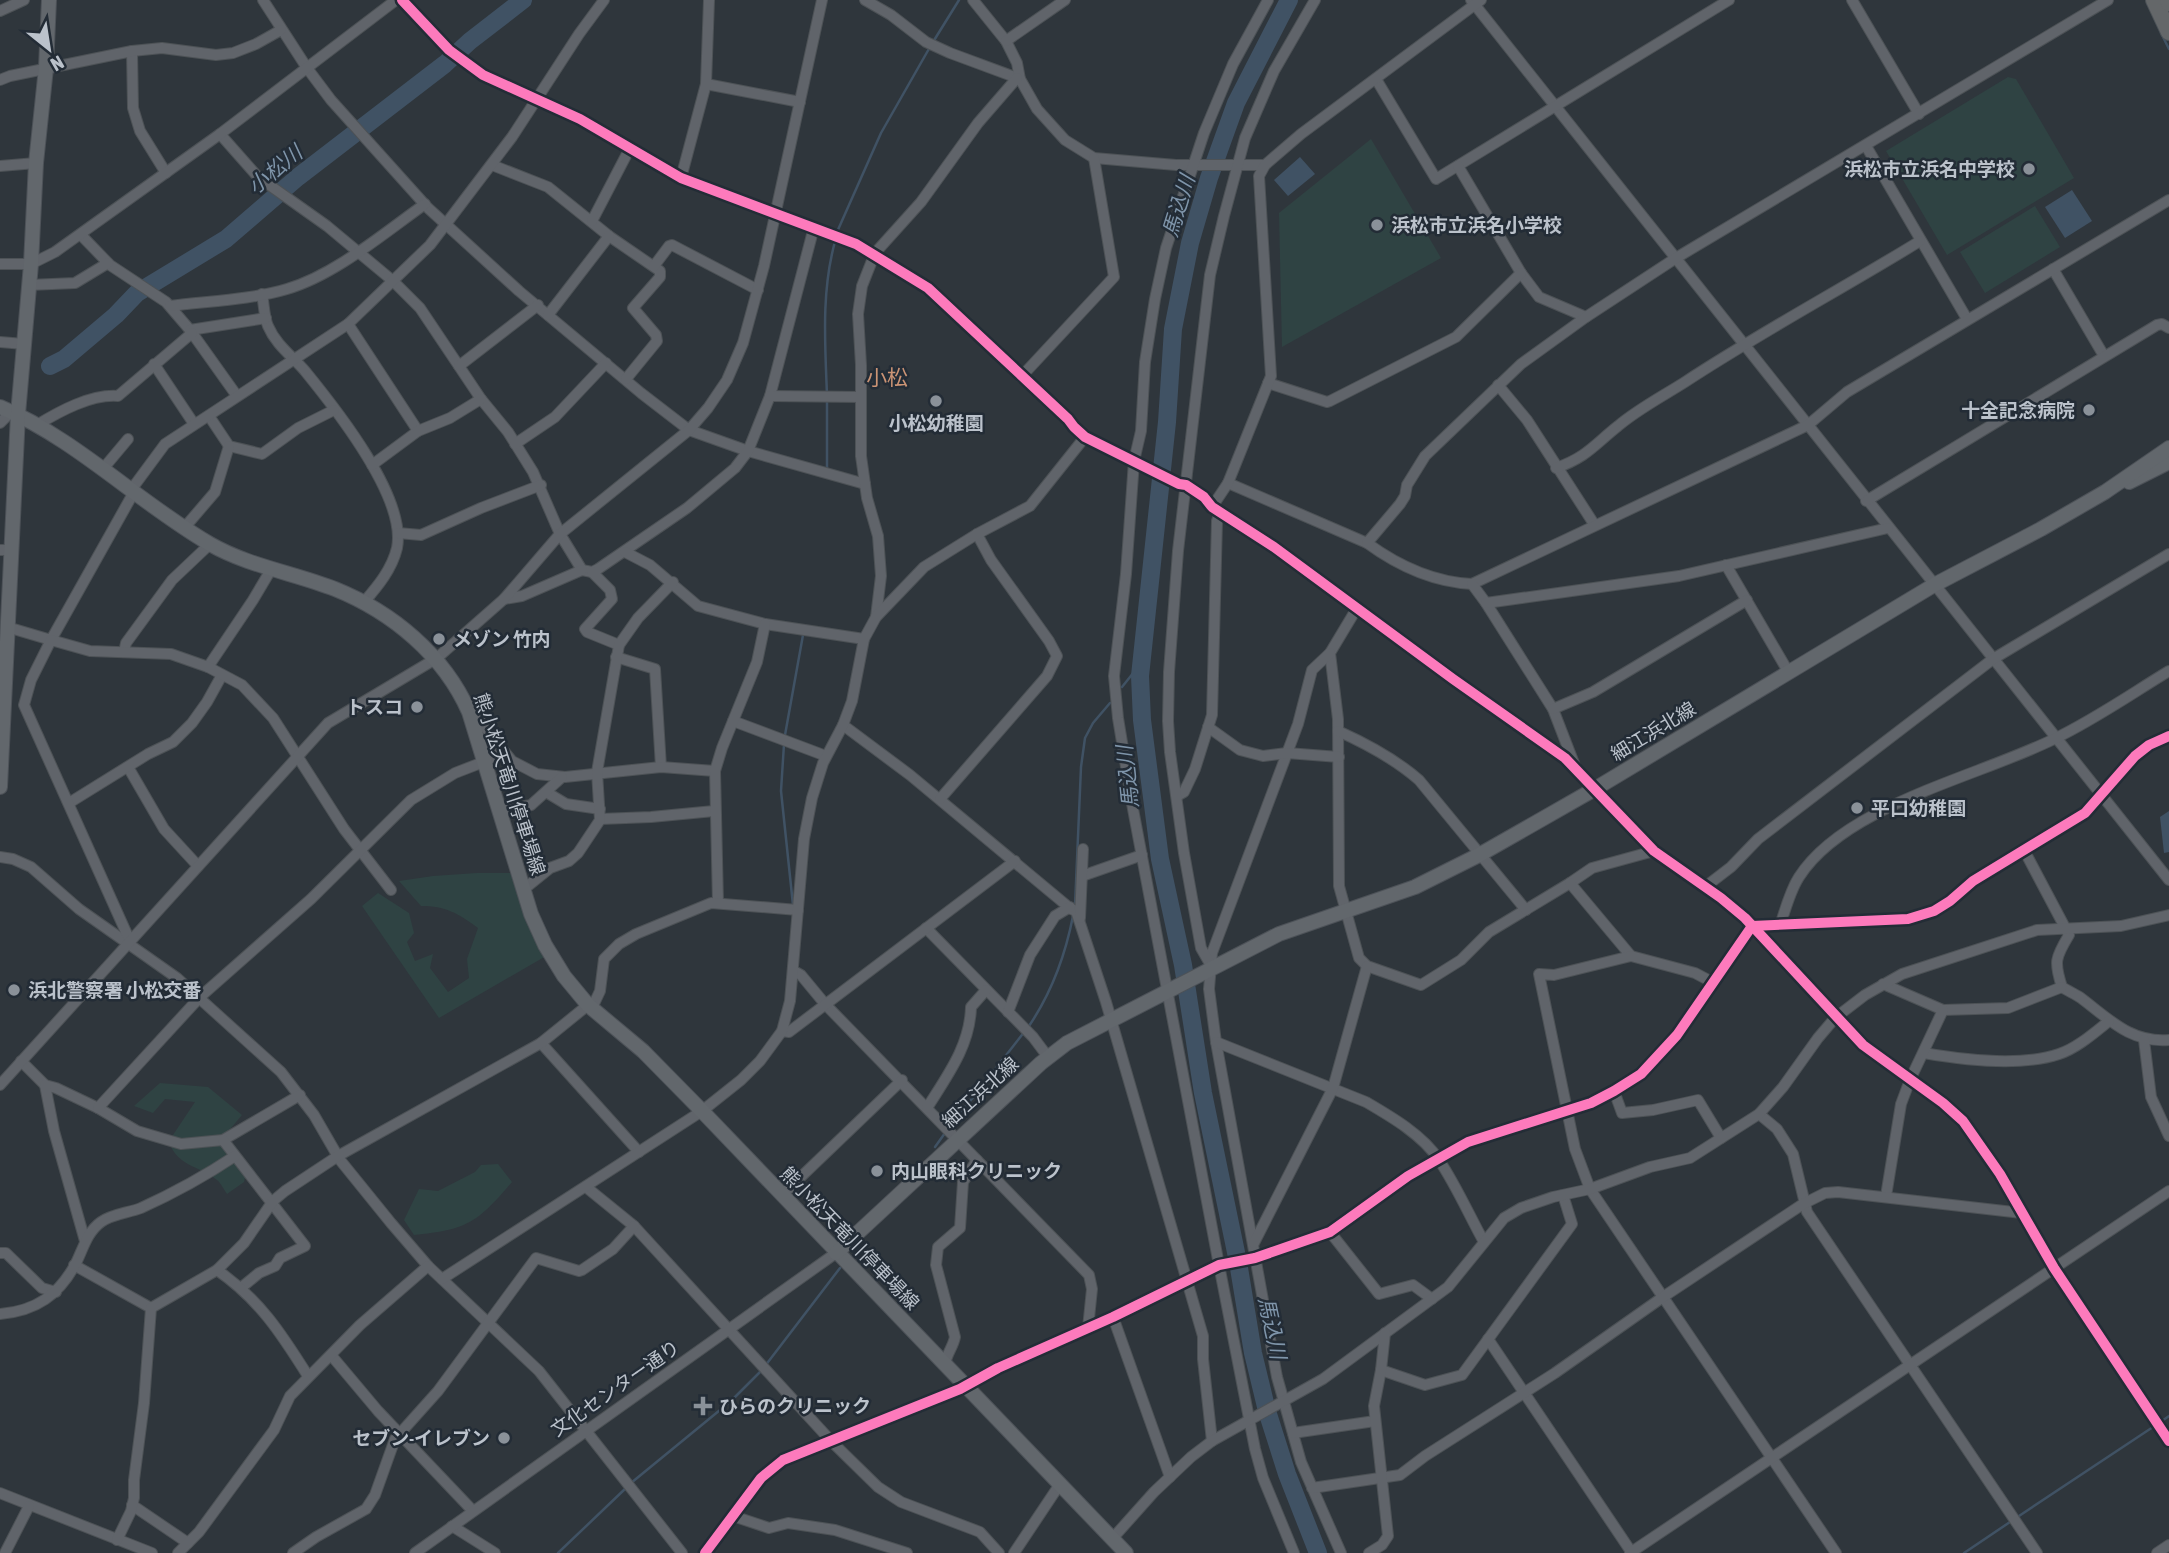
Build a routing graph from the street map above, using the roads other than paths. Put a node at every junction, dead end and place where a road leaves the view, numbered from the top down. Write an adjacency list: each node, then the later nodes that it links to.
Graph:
1 (24, 0): 19 (street)
2 (49, 0): 24 (main road)
3 (263, 0): 20 (street)
4 (396, 0): 25 (street)
5 (402, 0): 30 (street)
6 (604, 0): 30 (street)
7 (709, 0): 29 (street)
8 (822, 0): 31 (street)
9 (865, 0): 26 (street)
10 (973, 0): 22 (street)
11 (1065, 0): 22 (street)
12 (1268, 0): 41 (street)
13 (1315, 0): 39 (street)
14 (1729, 0): 32 (street)
15 (1852, 0): 33 (street)
16 (2108, 0): 33 (street)
17 (2154, 0): 21 (highway)
18 (1475, 2): 27 (street); 32 (street)
19 (0, 11)
20 (281, 30): 23 (street); 25 (street)
21 (2169, 32)
22 (1006, 41): 26 (street)
23 (132, 51): 24 (street); 45 (street)
24 (46, 68): 28 (street); 38 (main road)
25 (307, 68): 34 (street); 48 (street)
26 (1018, 78): 37 (street); 57 (street)
27 (1376, 79): 42 (street); 44 (street)
28 (0, 80)
29 (706, 84): 31 (street); 46 (street)
30 (538, 98): 36 (street); 40 (street)
31 (800, 102): 49 (street)
32 (1556, 107): 44 (street); 58 (street)
33 (1919, 114): 35 (street)
34 (220, 134): 45 (street); 56 (street)
35 (1866, 146): 55 (street); 58 (street)
36 (629, 148): 46 (street); 50 (street)
37 (1094, 158): 41 (street); 86 (street)
38 (36, 163): 43 (street); 61 (main road)
39 (1238, 164): 41 (street); 42 (street); 116 (street)
40 (492, 165): 50 (street); 51 (street)
41 (1193, 165): 110 (street)
42 (1265, 165): 88 (street)
43 (0, 166)
44 (1458, 166): 64 (street)
45 (166, 173): 53 (street)
46 (681, 178): 49 (street)
47 (2169, 200): 63 (street)
48 (425, 204): 51 (street); 56 (street)
49 (777, 215): 52 (street); 67 (street)
50 (592, 221): 54 (street)
51 (447, 224): 65 (street); 69 (street)
52 (814, 227): 57 (street); 91 (street)
53 (81, 235): 59 (street); 61 (street)
54 (609, 236): 62 (street); 71 (street)
55 (1920, 241): 74 (street); 79 (street)
56 (357, 251): 65 (street); 68 (street)
57 (875, 253): 86 (street); 92 (street)
58 (1676, 258): 72 (street); 79 (street)
59 (108, 263): 66 (street); 70 (street)
60 (0, 264): 61 (street)
61 (31, 264): 66 (main road)
62 (654, 266): 67 (street); 87 (street)
63 (2053, 269): 74 (street); 81 (street)
64 (1521, 273): 72 (street); 88 (street)
65 (393, 281): 75 (street); 85 (street)
66 (29, 285): 80 (main road)
67 (758, 290): 101 (street)
68 (262, 294): 70 (street); 73 (street)
69 (538, 305): 71 (street); 85 (street)
70 (170, 306): 77 (street)
71 (548, 314): 83 (street)
72 (1586, 317): 89 (street)
73 (266, 318): 77 (street); 82 (street)
74 (1967, 319): 100 (street)
75 (348, 324): 82 (street); 102 (street)
76 (2169, 328): 81 (street)
77 (191, 331): 84 (street); 90 (street)
78 (0, 342): 80 (street)
79 (1744, 343): 100 (street); 112 (street)
80 (24, 344): 95 (main road)
81 (2105, 356): 120 (street)
82 (291, 359): 90 (street); 94 (street)
83 (606, 363): 87 (street); 105 (street)
84 (154, 365): 98 (street); 99 (street)
85 (459, 366): 93 (street)
86 (1021, 377): 103 (street)
87 (626, 379): 101 (street)
88 (1268, 383): 114 (street)
89 (1498, 385): 112 (street); 128 (street)
90 (237, 396): 96 (street)
91 (770, 396): 92 (street); 108 (street)
92 (861, 397): 115 (street)
93 (481, 399): 102 (street); 105 (street)
94 (334, 410): 106 (street); 111 (street)
95 (10, 411): 97 (street); 99 (main road, 熊小松天竜川停車場線); 130 (main road)
96 (209, 416): 98 (street); 106 (street)
97 (0, 423)
98 (194, 424): 118 (street)
99 (37, 425): 113 (main road, 熊小松天竜川停車場線)
100 (1808, 425): 120 (street); 122 (street)
101 (689, 430): 108 (street); 126 (street)
102 (418, 431): 111 (street)
103 (1085, 436): 110 (street); 127 (street)
104 (128, 439): 113 (street)
105 (515, 444): 117 (street)
106 (229, 446): 123 (street)
107 (2169, 448): 119 (main road, 細江浜北線)
108 (748, 451): 115 (street); 131 (street)
109 (2169, 462): 119 (main road, 細江浜北線)
110 (1137, 463): 116 (street); 194 (street)
111 (372, 465): 125 (street)
112 (1556, 468): 122 (street)
113 (102, 470): 118 (main road, 熊小松天竜川停車場線)
114 (1228, 483): 121 (street); 128 (street)
115 (865, 484): 144 (street)
116 (1182, 484): 121 (street); 184 (street)
117 (541, 485): 125 (street); 126 (street)
118 (132, 491): 123 (main road, 熊小松天竜川停車場線); 148 (street)
119 (2105, 492): 138 (main road, 細江浜北線)
120 (1866, 501): 124 (street)
121 (1216, 510): 143 (street); 164 (street)
122 (1594, 524): 137 (street)
123 (184, 527): 129 (main road, 熊小松天竜川停車場線)
124 (1888, 528): 133 (street); 138 (street)
125 (398, 533): 141 (street)
126 (560, 534): 135 (street); 139 (street)
127 (977, 534): 144 (street); 185 (street)
128 (1367, 543): 137 (street)
129 (210, 544): 134 (main road, 熊小松天竜川停車場線); 150 (street)
130 (6, 550): 146 (main road)
131 (625, 552): 135 (street); 136 (street)
132 (2169, 554): 154 (street)
133 (1726, 565): 140 (street); 142 (street)
134 (272, 568): 141 (main road, 熊小松天竜川停車場線); 155 (street)
135 (587, 571): 139 (street); 149 (street)
136 (673, 582): 145 (street); 149 (street)
137 (1472, 584): 142 (street)
138 (1934, 585): 154 (street); 157 (main road, 細江浜北線)
139 (504, 599): 153 (street)
140 (1747, 600): 157 (street); 160 (street)
141 (364, 602): 153 (main road, 熊小松天竜川停車場線)
142 (1486, 603): 160 (street)
143 (1357, 608): 151 (street); 176 (street)
144 (876, 617): 147 (street)
145 (765, 624): 147 (street); 162 (street)
146 (4, 637): 148 (street); 159 (main road)
147 (864, 639): 163 (street)
148 (51, 640): 150 (street); 186 (street)
149 (619, 645): 152 (street)
150 (124, 652): 155 (street)
151 (1330, 653): 165 (street); 169 (street)
152 (616, 657): 175 (street); 178 (street)
153 (437, 658): 161 (main road, 熊小松天竜川停車場線); 170 (street)
154 (1993, 659): 167 (street); 202 (street)
155 (208, 667): 158 (street)
156 (2169, 671): 167 (street)
157 (1789, 673): 181 (main road, 細江浜北線)
158 (222, 675): 170 (street); 174 (street)
159 (3, 682): 180 (main road)
160 (1553, 709): 176 (street)
161 (469, 712): 168 (street); 173 (main road, 熊小松天竜川停車場線)
162 (733, 721): 171 (street); 177 (street)
163 (843, 725): 171 (street); 185 (street)
164 (1208, 727): 169 (street); 184 (street)
165 (1338, 731): 172 (street); 195 (street)
166 (2169, 736): 183 (street)
167 (2056, 739): 183 (street); 212 (street)
168 (503, 751): 173 (street); 179 (street)
169 (1287, 753): 172 (street); 219 (street)
170 (297, 755): 192 (street); 198 (street)
171 (826, 756): 206 (street)
172 (1339, 757): 208 (street)
173 (486, 761): 187 (main road, 熊小松天竜川停車場線); 192 (street)
174 (128, 766): 186 (street); 198 (street)
175 (661, 766): 177 (street); 178 (street)
176 (1576, 768): 181 (street)
177 (715, 771): 188 (street)
178 (597, 772): 179 (street); 189 (street)
179 (562, 777): 182 (street)
180 (0, 787)
181 (1593, 790): 193 (street); 195 (main road, 細江浜北線)
182 (546, 792): 187 (street); 189 (street)
183 (2099, 795): 191 (street); 200 (street)
184 (1177, 796): 219 (street)
185 (940, 799): 197 (street)
186 (69, 803): 215 (street)
187 (501, 811): 203 (main road, 熊小松天竜川停車場線)
188 (714, 811): 189 (street); 205 (street)
189 (600, 814): 203 (street)
190 (1083, 849): 199 (street)
191 (2024, 850): 212 (street); 214 (street)
192 (361, 851): 204 (street); 225 (street)
193 (1654, 851): 201 (street); 202 (street)
194 (1142, 855): 199 (street); 224 (street)
195 (1479, 855): 207 (street); 208 (main road, 細江浜北線)
196 (0, 857): 215 (street)
197 (1016, 861): 209 (street); 213 (street)
198 (198, 866): 215 (street)
199 (1082, 876): 209 (street)
200 (2169, 880)
201 (1570, 883): 207 (street); 216 (street)
202 (1705, 887): 211 (street)
203 (524, 889): 227 (main road, 熊小松天竜川停車場線)
204 (391, 890)
205 (718, 903): 206 (street); 227 (street)
206 (798, 910): 218 (street)
207 (1526, 910): 217 (street)
208 (1346, 911): 217 (street); 219 (main road, 細江浜北線)
209 (1075, 912): 229 (street); 231 (street)
210 (2169, 915): 214 (street)
211 (1752, 926): 212 (street); 220 (street); 230 (street)
212 (1780, 926)
213 (926, 928): 223 (street); 226 (street)
214 (2066, 928): 221 (street); 222 (street)
215 (129, 943): 225 (street); 240 (street)
216 (1632, 956): 220 (street); 251 (street)
217 (1367, 966): 245 (street)
218 (794, 971): 226 (street); 233 (street)
219 (1209, 971): 224 (main road, 細江浜北線); 236 (street)
220 (1714, 983): 246 (street)
221 (1883, 984): 228 (street); 230 (street)
222 (2062, 987): 228 (street); 232 (street)
223 (986, 990): 229 (street); 249 (street)
224 (1170, 992): 231 (main road, 細江浜北線); 280 (street)
225 (200, 997): 247 (street); 248 (street)
226 (825, 1004): 233 (street); 241 (street)
227 (590, 1007): 237 (street); 250 (main road, 熊小松天竜川停車場線)
228 (1944, 1010): 238 (street)
229 (1008, 1012): 239 (street)
230 (1835, 1018): 242 (street); 252 (street)
231 (1109, 1021): 239 (main road, 細江浜北線); 285 (street)
232 (2109, 1021): 234 (street); 238 (street)
233 (782, 1031): 250 (street)
234 (2144, 1040): 235 (street); 254 (street)
235 (2169, 1040)
236 (1216, 1042): 245 (street); 275 (street)
237 (541, 1043): 257 (street); 259 (street)
238 (1924, 1053): 242 (street)
239 (1048, 1057): 253 (main road, 細江浜北線)
240 (21, 1060): 243 (street); 244 (street)
241 (902, 1080): 249 (street); 265 (street)
242 (1910, 1080): 267 (street); 270 (street)
243 (0, 1085)
244 (45, 1085): 248 (street); 273 (street)
245 (1333, 1088): 260 (street); 275 (street)
246 (1614, 1091): 251 (street); 255 (street)
247 (300, 1095): 256 (street); 259 (street)
248 (97, 1108): 256 (street)
249 (927, 1108): 253 (street)
250 (702, 1111): 257 (street); 265 (main road, 熊小松天竜川停車場線)
251 (1567, 1111): 260 (street); 263 (street)
252 (1759, 1114): 255 (street); 269 (street)
253 (951, 1133): 261 (street); 277 (main road, 細江浜北線)
254 (2169, 1136)
255 (1721, 1138): 263 (street)
256 (223, 1140): 258 (street)
257 (639, 1152): 262 (street)
258 (234, 1156): 268 (street); 273 (street)
259 (338, 1156): 268 (street); 281 (street)
260 (1438, 1157): 272 (street); 274 (street)
261 (977, 1160): 294 (street); 299 (street)
262 (586, 1187): 271 (street); 284 (street)
263 (1590, 1189): 266 (street); 288 (street)
264 (2169, 1191): 282 (street)
265 (782, 1195): 277 (main road, 熊小松天竜川停車場線)
266 (1563, 1195): 274 (street); 297 (street)
267 (1886, 1196): 269 (street); 270 (street)
268 (272, 1202): 283 (street); 286 (street)
269 (1803, 1204): 288 (street); 300 (street)
270 (2022, 1213): 282 (street)
271 (634, 1226): 293 (street); 295 (street)
272 (1330, 1232): 278 (street); 289 (street)
273 (85, 1241): 279 (street)
274 (1484, 1242): 289 (street)
275 (1254, 1243): 278 (street)
276 (0, 1253): 287 (street)
277 (836, 1253): 295 (street, 文化センター通り); 299 (main road, 熊小松天竜川停車場線)
278 (1253, 1258): 280 (street); 305 (street)
279 (74, 1265): 287 (street); 290 (street)
280 (1220, 1265): 285 (street); 306 (street)
281 (428, 1266): 284 (street); 298 (street)
282 (2054, 1268): 300 (street); 313 (street)
283 (217, 1270): 286 (street); 290 (street)
284 (442, 1279): 293 (street)
285 (1185, 1280): 292 (street); 312 (street)
286 (242, 1287): 302 (street)
287 (55, 1292): 291 (street)
288 (1664, 1297): 304 (street); 314 (street)
289 (1432, 1299): 296 (street)
290 (150, 1308): 320 (street)
291 (0, 1314)
292 (1113, 1317): 294 (street); 315 (street)
293 (488, 1324): 308 (street); 310 (street)
294 (1088, 1328): 303 (street)
295 (729, 1329): 308 (street, 文化センター通り); 311 (street)
296 (1385, 1334): 301 (street); 305 (street)
297 (1488, 1339): 301 (street); 304 (street)
298 (331, 1355): 302 (street); 310 (street)
299 (945, 1364): 303 (main road, 熊小松天竜川停車場線)
300 (1912, 1365): 314 (street); 346 (street)
301 (1381, 1370): 307 (street)
302 (308, 1376): 327 (street)
303 (964, 1386): 311 (street); 317 (main road, 熊小松天竜川停車場線)
304 (1523, 1392): 316 (street); 344 (street)
305 (1280, 1404): 306 (street); 309 (street)
306 (1250, 1421): 312 (street); 341 (street)
307 (1375, 1421): 309 (street); 316 (street)
308 (587, 1430): 322 (street, 文化センター通り); 335 (street)
309 (1293, 1433): 318 (street)
310 (400, 1434): 322 (street); 332 (street)
311 (831, 1441): 323 (street); 338 (street)
312 (1212, 1441): 315 (street)
313 (2169, 1441)
314 (1771, 1458): 344 (street); 345 (street)
315 (1170, 1477): 326 (street)
316 (1380, 1477): 318 (street); 343 (street)
317 (1060, 1484): 326 (main road, 熊小松天竜川停車場線); 339 (street)
318 (1312, 1488): 342 (street)
319 (0, 1493): 321 (street)
320 (132, 1505): 325 (street); 327 (street)
321 (29, 1506): 325 (street); 329 (street)
322 (472, 1510): 324 (street, 文化センター通り)
323 (733, 1516): 336 (street); 337 (street)
324 (452, 1526): 333 (street, 文化センター通り); 334 (street)
325 (117, 1539): 330 (street)
326 (1112, 1539): 340 (main road, 熊小松天竜川停車場線)
327 (188, 1543): 331 (street)
328 (2169, 1545): 347 (street)
329 (5, 1553)
330 (152, 1553)
331 (178, 1553)
332 (293, 1553)
333 (415, 1553)
334 (495, 1553)
335 (682, 1553)
336 (705, 1553)
337 (907, 1553)
338 (999, 1553)
339 (1014, 1553)
340 (1126, 1553)
341 (1294, 1553)
342 (1340, 1553)
343 (1369, 1553)
344 (1631, 1553)
345 (1836, 1553)
346 (2037, 1553)
347 (2157, 1553)

